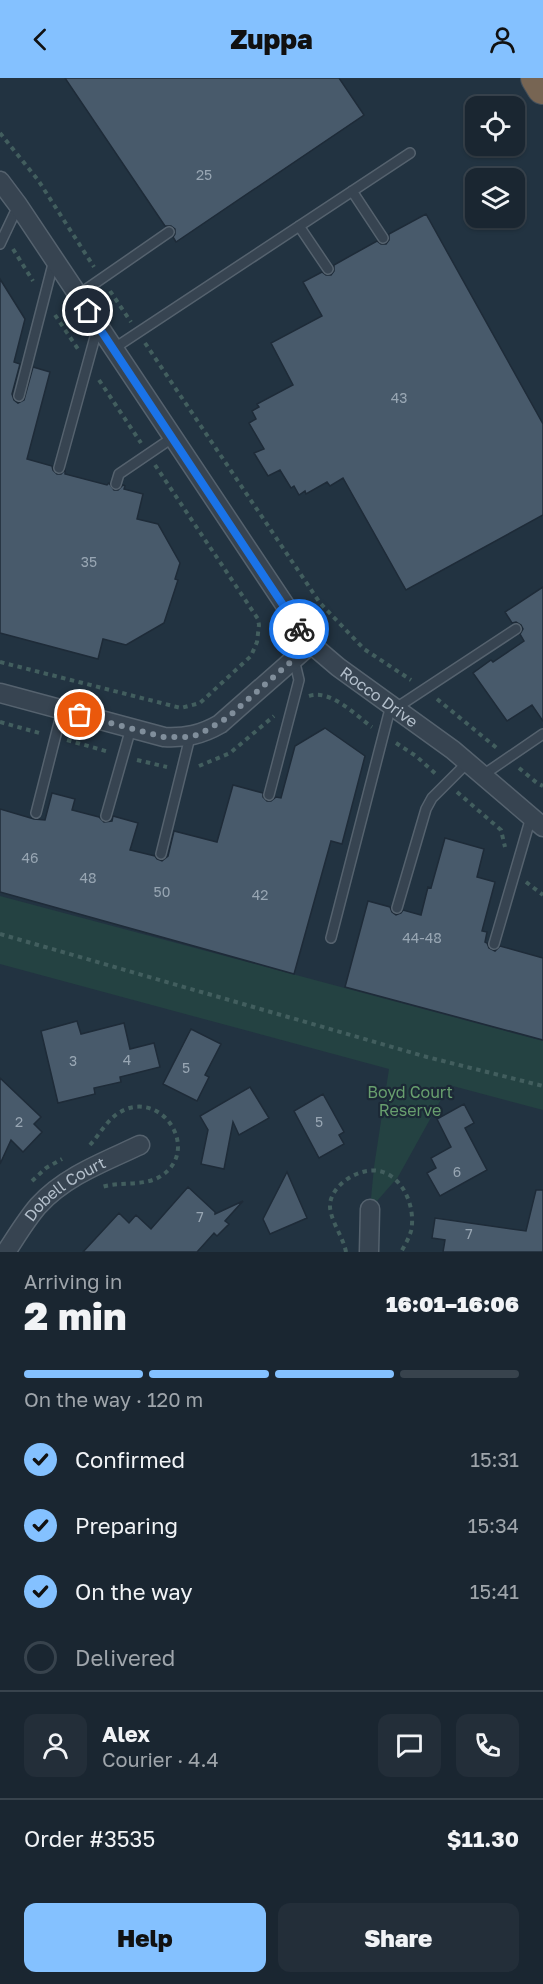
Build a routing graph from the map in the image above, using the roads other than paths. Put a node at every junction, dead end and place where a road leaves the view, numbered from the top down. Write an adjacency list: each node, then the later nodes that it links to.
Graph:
1 (537, 78): 2 (highway)
2 (543, 88)
3 (410, 153): 5 (lane)
4 (0, 181): 6 (street, Rocco Drive)
5 (352, 191): 7 (lane); 9 (lane)
6 (18, 205): 10 (lane); 11 (street, Rocco Drive)
7 (299, 226): 12 (lane); 15 (lane)
8 (169, 232): 13 (lane)
9 (383, 238)
10 (2, 240)
11 (54, 260): 13 (street, Rocco Drive); 16 (lane)
12 (328, 269)
13 (78, 295): 14 (street, Rocco Drive)
14 (98, 326): 15 (street, Rocco Drive); 18 (lane)
15 (114, 349): 17 (street, Rocco Drive)
16 (19, 396)
17 (172, 438): 19 (lane); 21 (street, Rocco Drive)
18 (59, 468)
19 (116, 484)
20 (516, 629): 24 (lane)
21 (311, 644): 22 (street); 24 (street, Rocco Drive)
22 (294, 659): 28 (street); 31 (lane)
23 (1, 697): 25 (street)
24 (394, 707): 29 (street, Rocco Drive); 37 (lane)
25 (62, 711): 26 (street); 32 (lane)
26 (131, 728): 28 (street); 33 (lane)
27 (543, 734): 30 (lane)
28 (190, 737): 35 (lane)
29 (468, 762): 30 (street, Rocco Drive); 36 (lane)
30 (483, 775): 34 (street, Rocco Drive)
31 (269, 795)
32 (36, 813)
33 (106, 816)
34 (537, 822): 38 (lane)
35 (161, 854)
36 (397, 908)
37 (331, 938)
38 (494, 944)
39 (140, 1145): 41 (street, Dobell Court)
40 (370, 1209): 42 (street)
41 (6, 1252)
42 (369, 1252)

